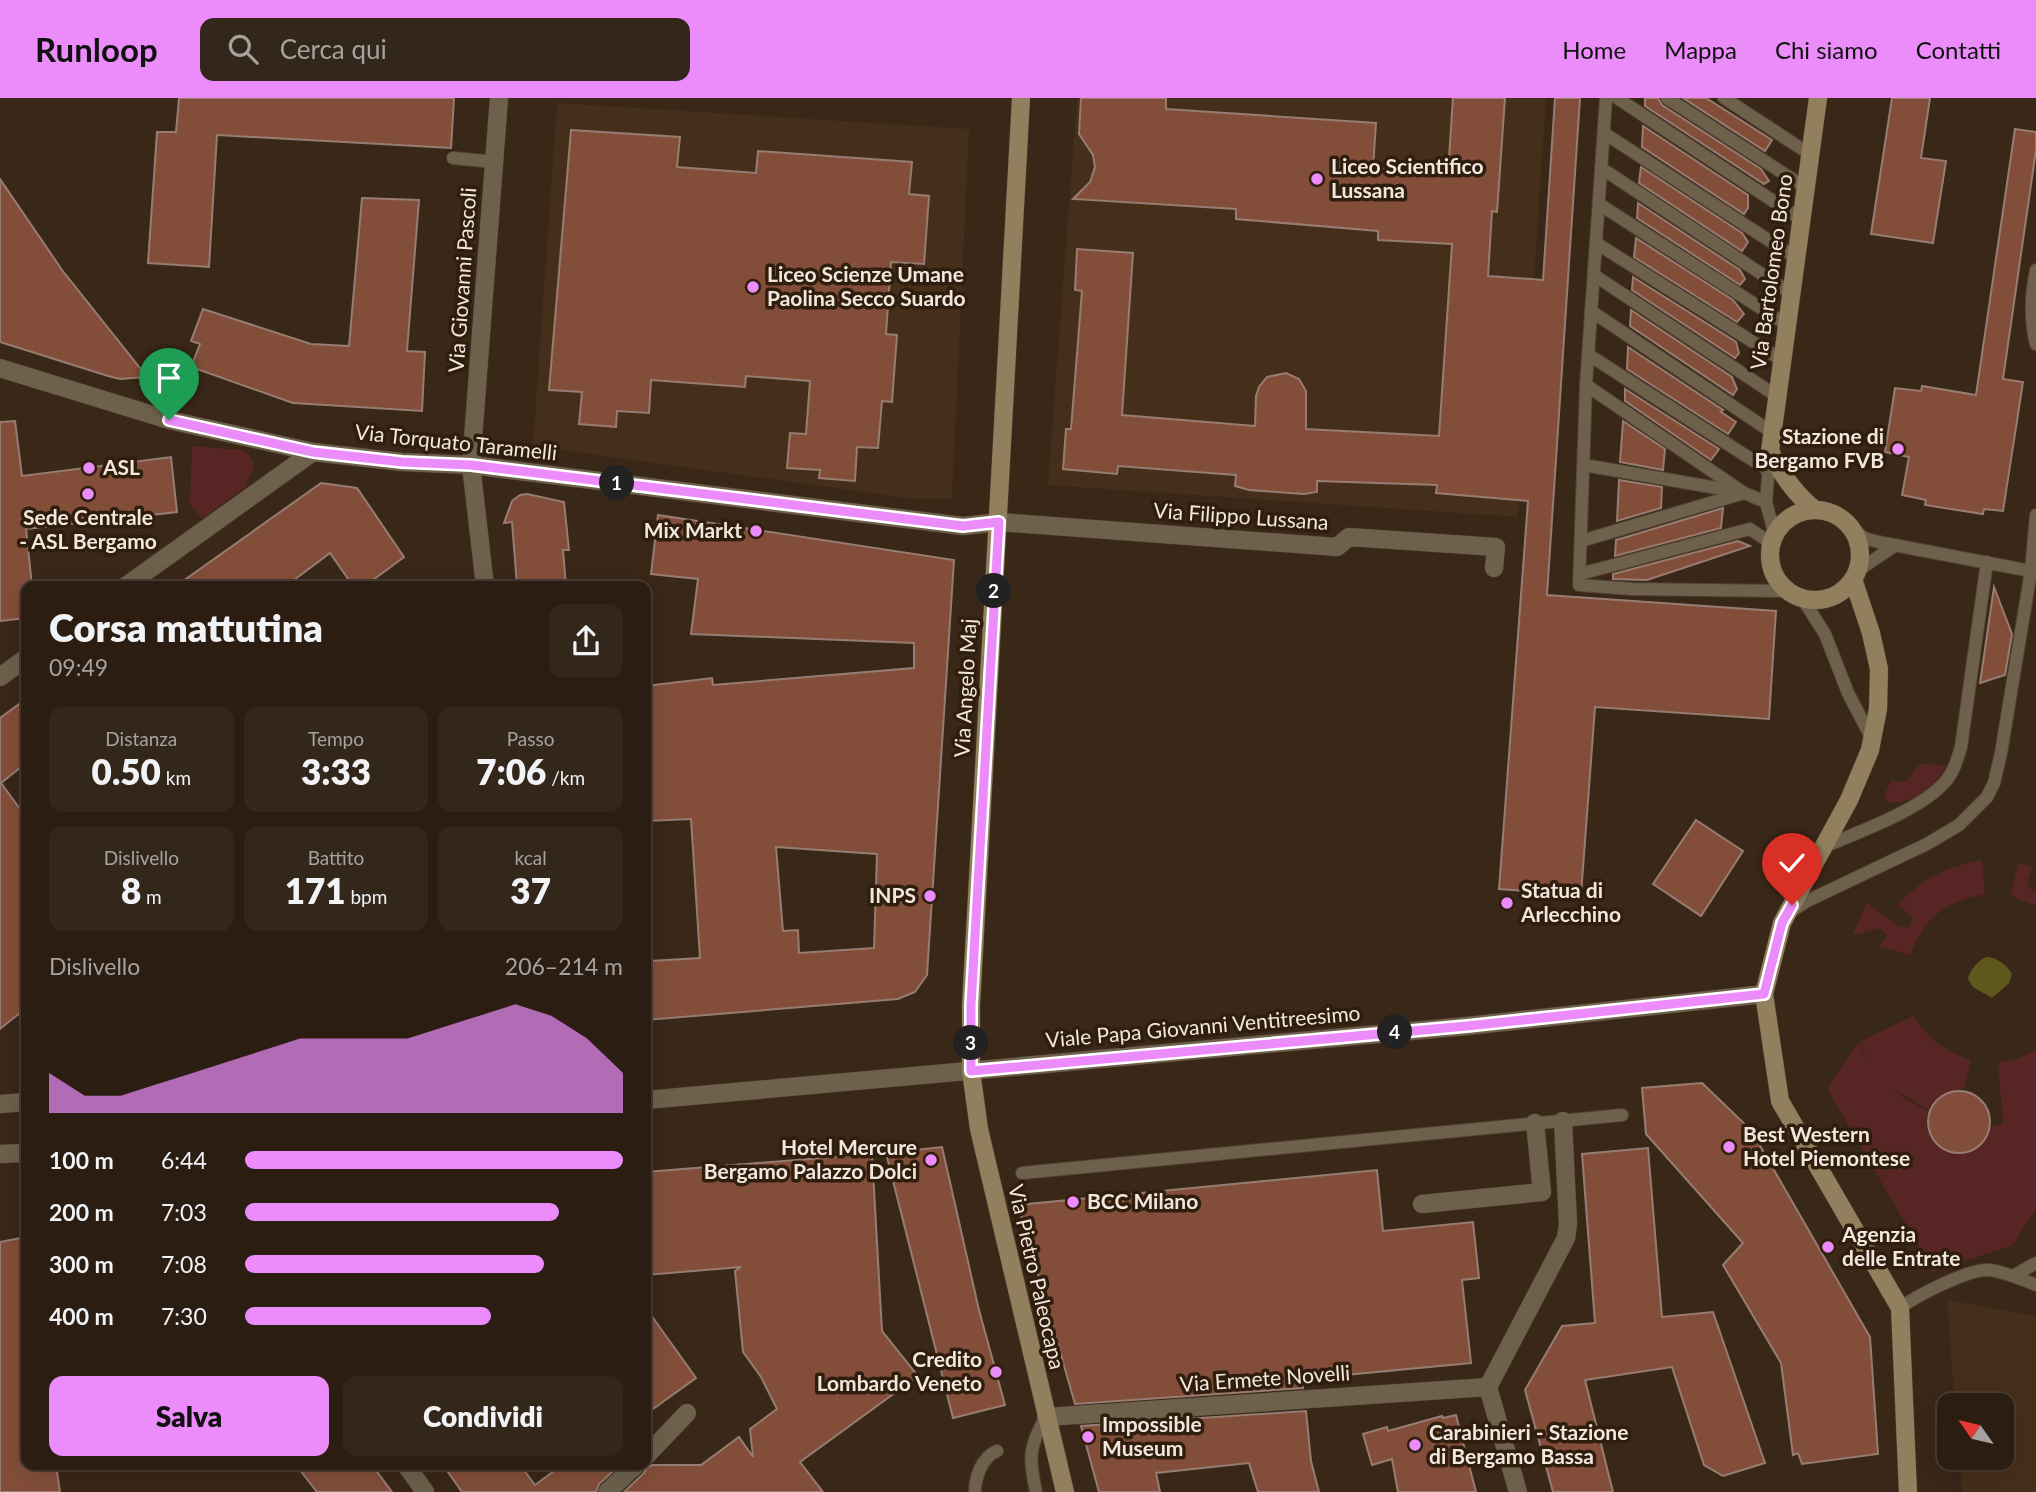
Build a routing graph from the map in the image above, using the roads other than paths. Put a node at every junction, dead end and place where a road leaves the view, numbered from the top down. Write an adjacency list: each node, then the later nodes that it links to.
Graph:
1 (499, 98): 11 (street, Via Giovanni Pascoli)
2 (1021, 98): 39 (main road, Via Angelo Maj)
3 (1606, 98): 8 (lane)
4 (1617, 98): 15 (lane)
5 (1667, 98): 13 (lane)
6 (1724, 98): 9 (lane)
7 (1818, 98): 9 (main road, Via Bartolomeo Bono)
8 (1604, 132): 12 (lane); 17 (lane)
9 (1811, 155): 13 (main road, Via Bartolomeo Bono)
10 (453, 158): 11 (lane)
11 (495, 162): 32 (street, Via Giovanni Pascoli)
12 (1601, 169): 14 (lane); 20 (lane)
13 (1806, 188): 15 (main road, Via Bartolomeo Bono)
14 (1599, 204): 16 (lane); 22 (lane)
15 (1802, 220): 17 (main road, Via Bartolomeo Bono)
16 (1596, 243): 19 (lane); 25 (lane)
17 (1797, 257): 20 (main road, Via Bartolomeo Bono)
18 (2036, 270): 23 (lane)
19 (1594, 275): 21 (lane); 28 (lane)
20 (1792, 294): 22 (main road, Via Bartolomeo Bono)
21 (1591, 312): 24 (lane); 29 (lane)
22 (1787, 325): 25 (main road, Via Bartolomeo Bono)
23 (2036, 344)
24 (1588, 355): 27 (lane); 34 (lane)
25 (1783, 361): 28 (main road, Via Bartolomeo Bono)
26 (0, 368): 30 (street, Via Torquato Taramelli)
27 (1586, 385): 33 (lane); 35 (lane)
28 (1778, 397): 29 (main road, Via Bartolomeo Bono)
29 (1773, 433): 31 (main road, Via Bartolomeo Bono)
30 (313, 452): 32 (street, Via Torquato Taramelli); 49 (street)
31 (1770, 452): 34 (lane, Via Bartolomeo Bono); 37 (main road)
32 (471, 465): 39 (street, Via Torquato Taramelli); 50 (street, Via Giovanni Pascoli)
33 (1584, 465): 35 (lane); 42 (lane)
34 (1768, 470): 36 (lane, Via Bartolomeo Bono)
35 (1744, 493): 36 (lane); 42 (lane)
36 (1766, 502): 41 (lane, Via Bartolomeo Bono)
37 (1815, 510): 40 (main road); 41 (main road)
38 (2036, 515): 46 (lane)
39 (999, 522): 45 (street, Via Filippo Lussana); 58 (main road, Via Angelo Maj)
40 (1853, 530): 43 (lane); 47 (main road)
41 (1773, 540): 48 (lane); 51 (main road)
42 (1581, 541): 48 (lane)
43 (1896, 545): 44 (lane); 47 (lane)
44 (1987, 562): 46 (lane); 55 (lane)
45 (1494, 568)
46 (2034, 571): 56 (lane)
47 (1855, 575): 51 (main road); 54 (main road)
48 (1579, 579): 51 (lane)
49 (133, 581)
50 (484, 581)
51 (1795, 594): 54 (lane)
52 (21, 662): 53 (street)
53 (0, 677)
54 (1872, 738): 55 (main road)
55 (1823, 848): 56 (main road)
56 (1787, 914): 57 (main road)
57 (1764, 994): 58 (street, Viale Papa Giovanni Ventitreesimo); 72 (main road)
58 (971, 1071): 59 (street, Viale Papa Giovanni Ventitreesimo); 75 (main road, Via Pietro Paleocapa)
59 (651, 1100)
60 (21, 1102): 61 (street)
61 (0, 1104)
62 (1622, 1115): 63 (lane)
63 (1563, 1121): 64 (lane); 73 (street)
64 (1535, 1123): 67 (lane); 68 (street)
65 (21, 1153): 66 (street)
66 (0, 1154)
67 (1022, 1173)
68 (1422, 1204)
69 (2036, 1263): 70 (lane)
70 (2013, 1276): 71 (lane); 72 (lane)
71 (2036, 1285)
72 (1900, 1308): 86 (main road)
73 (1488, 1387): 75 (street, Via Ermete Novelli); 85 (street)
74 (687, 1413): 76 (street)
75 (1046, 1417): 83 (lane); 84 (main road, Via Pietro Paleocapa)
76 (651, 1451)
77 (997, 1451): 82 (lane)
78 (409, 1470): 80 (street)
79 (631, 1470): 81 (street)
80 (425, 1492)
81 (607, 1492)
82 (975, 1492)
83 (1036, 1492)
84 (1065, 1492)
85 (1518, 1492)
86 (1908, 1492)

